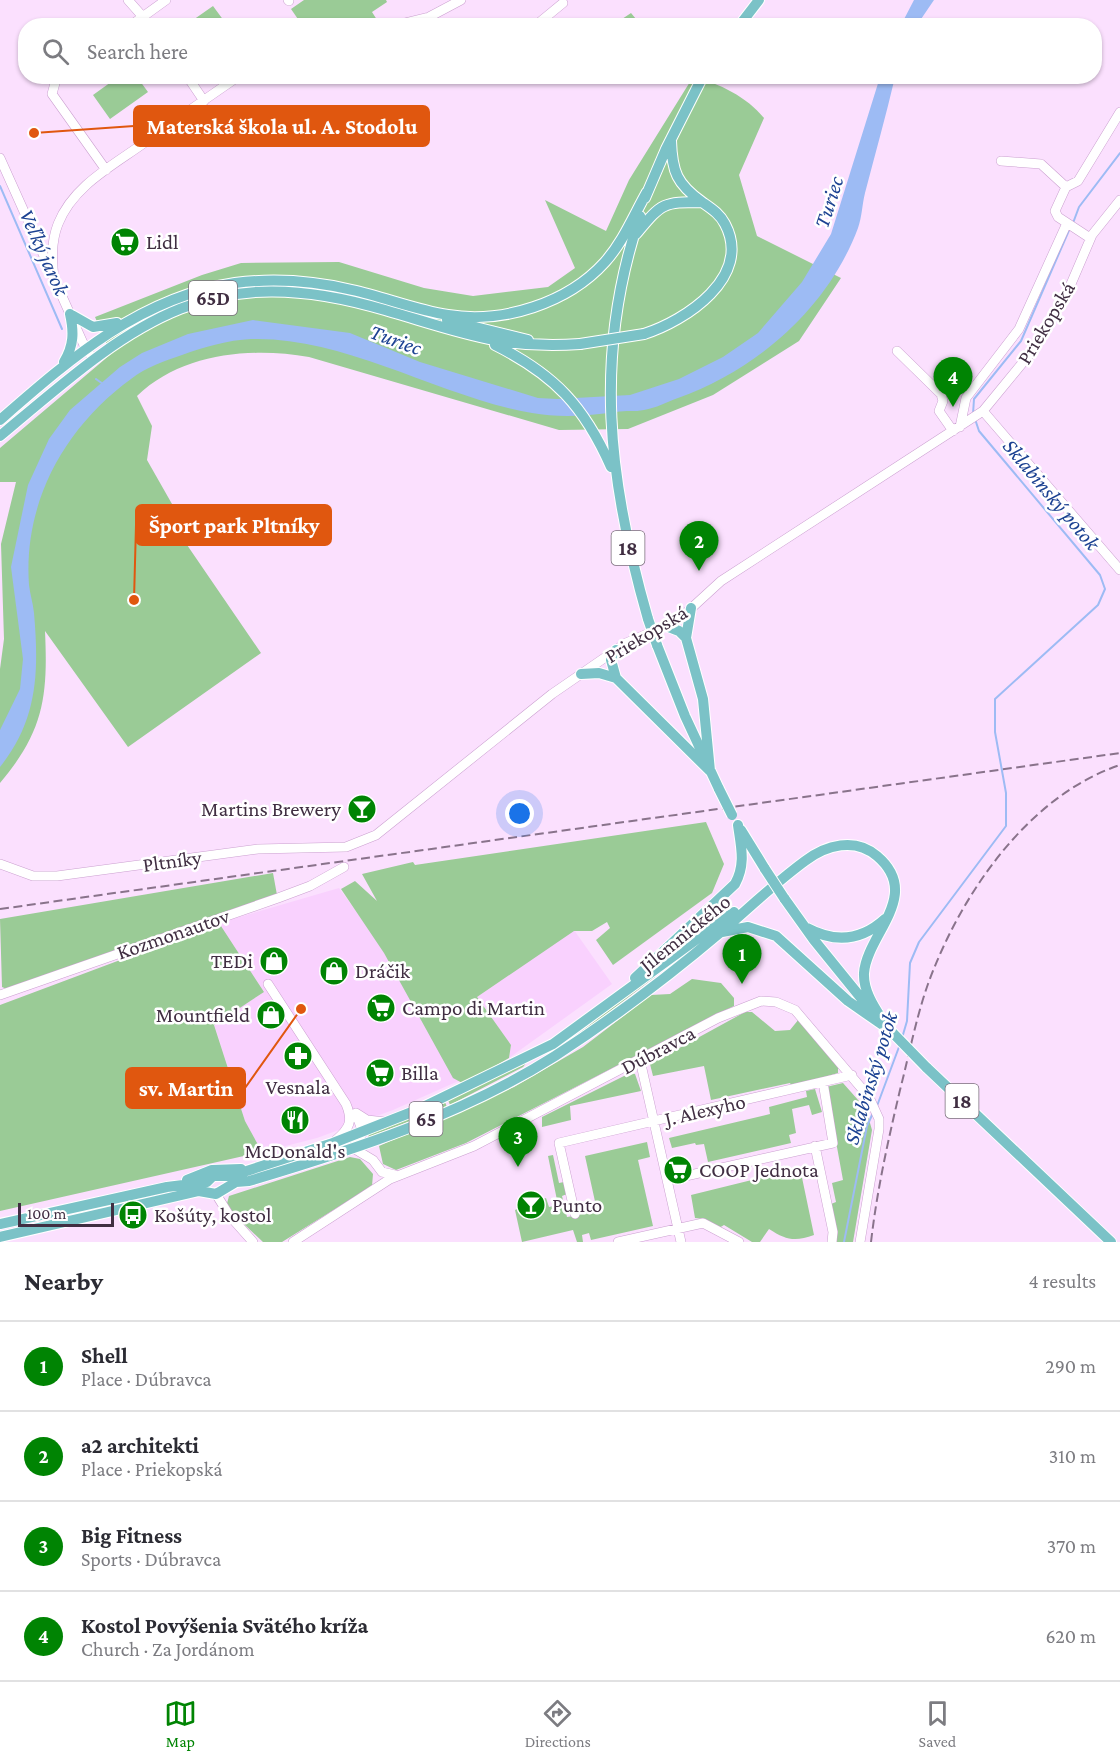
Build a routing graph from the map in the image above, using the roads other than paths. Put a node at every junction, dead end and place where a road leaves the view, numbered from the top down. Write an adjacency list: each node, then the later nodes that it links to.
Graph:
1 (128, 0): 6 (street)
2 (166, 0): 6 (street)
3 (461, 0): 7 (street)
4 (759, 0): 12 (main road)
5 (563, 3): 11 (street)
6 (144, 15): 8 (street); 9 (street)
7 (429, 17): 10 (street)
8 (140, 18)
9 (146, 18)
10 (425, 18)
11 (545, 18)
12 (745, 18)
13 (55, 84): 22 (street)
14 (192, 84): 17 (street)
15 (228, 84): 17 (street)
16 (700, 84): 19 (main road, 18)
17 (204, 101): 22 (street)
18 (1120, 112): 23 (street)
19 (671, 138): 24 (main road, 18); 26 (main road)
20 (0, 158): 30 (street)
21 (1001, 161): 23 (street)
22 (106, 170): 30 (street)
23 (1066, 188): 27 (street)
24 (647, 192): 28 (main road, 18); 31 (main road)
25 (1120, 200): 29 (street, Priekopská)
26 (702, 202): 28 (main road); 35 (main road, bridge)
27 (1067, 223): 29 (street); 42 (street)
28 (634, 237): 44 (main road, 18)
29 (1090, 238): 40 (street, Priekopská)
30 (54, 279): 32 (street)
31 (413, 307): 33 (main road, 65D); 35 (main road)
32 (70, 314): 33 (main road); 36 (street); 39 (main road)
33 (129, 320): 36 (main road, 65D)
34 (484, 340): 35 (main road); 38 (main road, 65D); 44 (main road)
35 (549, 345)
36 (86, 348): 38 (street); 39 (main road, 65D)
37 (897, 351): 42 (street)
38 (93, 359): 43 (main road, 65D)
39 (59, 368): 41 (main road, 65D)
40 (981, 413): 42 (street, Priekopská); 45 (street)
41 (0, 420)
42 (960, 427): 46 (street, Priekopská)
43 (0, 436)
44 (615, 476): 52 (main road, 18, bridge)
45 (1120, 570)
46 (691, 608): 47 (street, Priekopská); 48 (main road)
47 (666, 626): 48 (main road); 49 (street, Priekopská)
48 (686, 638): 52 (main road)
49 (616, 650): 50 (street, Priekopská); 51 (main road)
50 (581, 674): 51 (main road); 54 (street, Priekopská)
51 (616, 678): 52 (main road)
52 (710, 771): 53 (main road, 18, bridge)
53 (738, 825): 59 (main road, 18, bridge); 62 (main road)
54 (346, 846): 55 (street, Pltníky)
55 (0, 864)
56 (344, 867): 63 (street, Kozmonautov)
57 (755, 900): 58 (main road); 60 (main road, Jilemnického / 65); 62 (main road, Jilemnického / 65)
58 (888, 917): 59 (main road); 64 (main road)
59 (804, 927): 64 (main road, 18)
60 (719, 933): 64 (main road); 73 (main road, Jilemnického / 65)
61 (268, 984): 68 (street)
62 (629, 987): 71 (main road, Jilemnického / 65)
63 (0, 995)
64 (886, 1027): 94 (main road, 18, bridge)
65 (640, 1060): 66 (street, Dúbravca); 70 (street); 79 (street, Dúbravca)
66 (852, 1075): 67 (street, J. Alexyho); 93 (street, Dúbravca)
67 (822, 1083): 70 (street, J. Alexyho); 75 (street)
68 (346, 1104): 69 (street); 74 (street)
69 (356, 1114): 71 (street); 72 (street)
70 (655, 1121): 80 (street); 83 (street, J. Alexyho)
71 (387, 1122): 72 (main road, Jilemnického / 65)
72 (363, 1132): 74 (main road, Jilemnického / 65); 76 (street)
73 (378, 1139): 76 (main road, Jilemnického / 65); 77 (street)
74 (333, 1143): 78 (main road, Jilemnického / 65)
75 (815, 1146): 80 (street); 92 (street)
76 (353, 1148): 77 (street); 82 (main road, Jilemnického / 65)
77 (373, 1160): 79 (street)
78 (243, 1170): 81 (main road, Jilemnického / 65); 82 (main road, Jilemnického / 65)
79 (398, 1175): 88 (street, Dúbravca)
80 (668, 1180): 85 (street)
81 (167, 1187): 82 (main road, Jilemnického / 65); 84 (main road, Jilemnického / 65)
82 (215, 1187): 86 (main road, Jilemnického / 65); 87 (street)
83 (575, 1214)
84 (0, 1224)
85 (678, 1229): 89 (street); 90 (street); 91 (street)
86 (0, 1237)
87 (253, 1242)
88 (292, 1242)
89 (618, 1242)
90 (681, 1242)
91 (739, 1242)
92 (832, 1242)
93 (860, 1242)
94 (1111, 1242)

